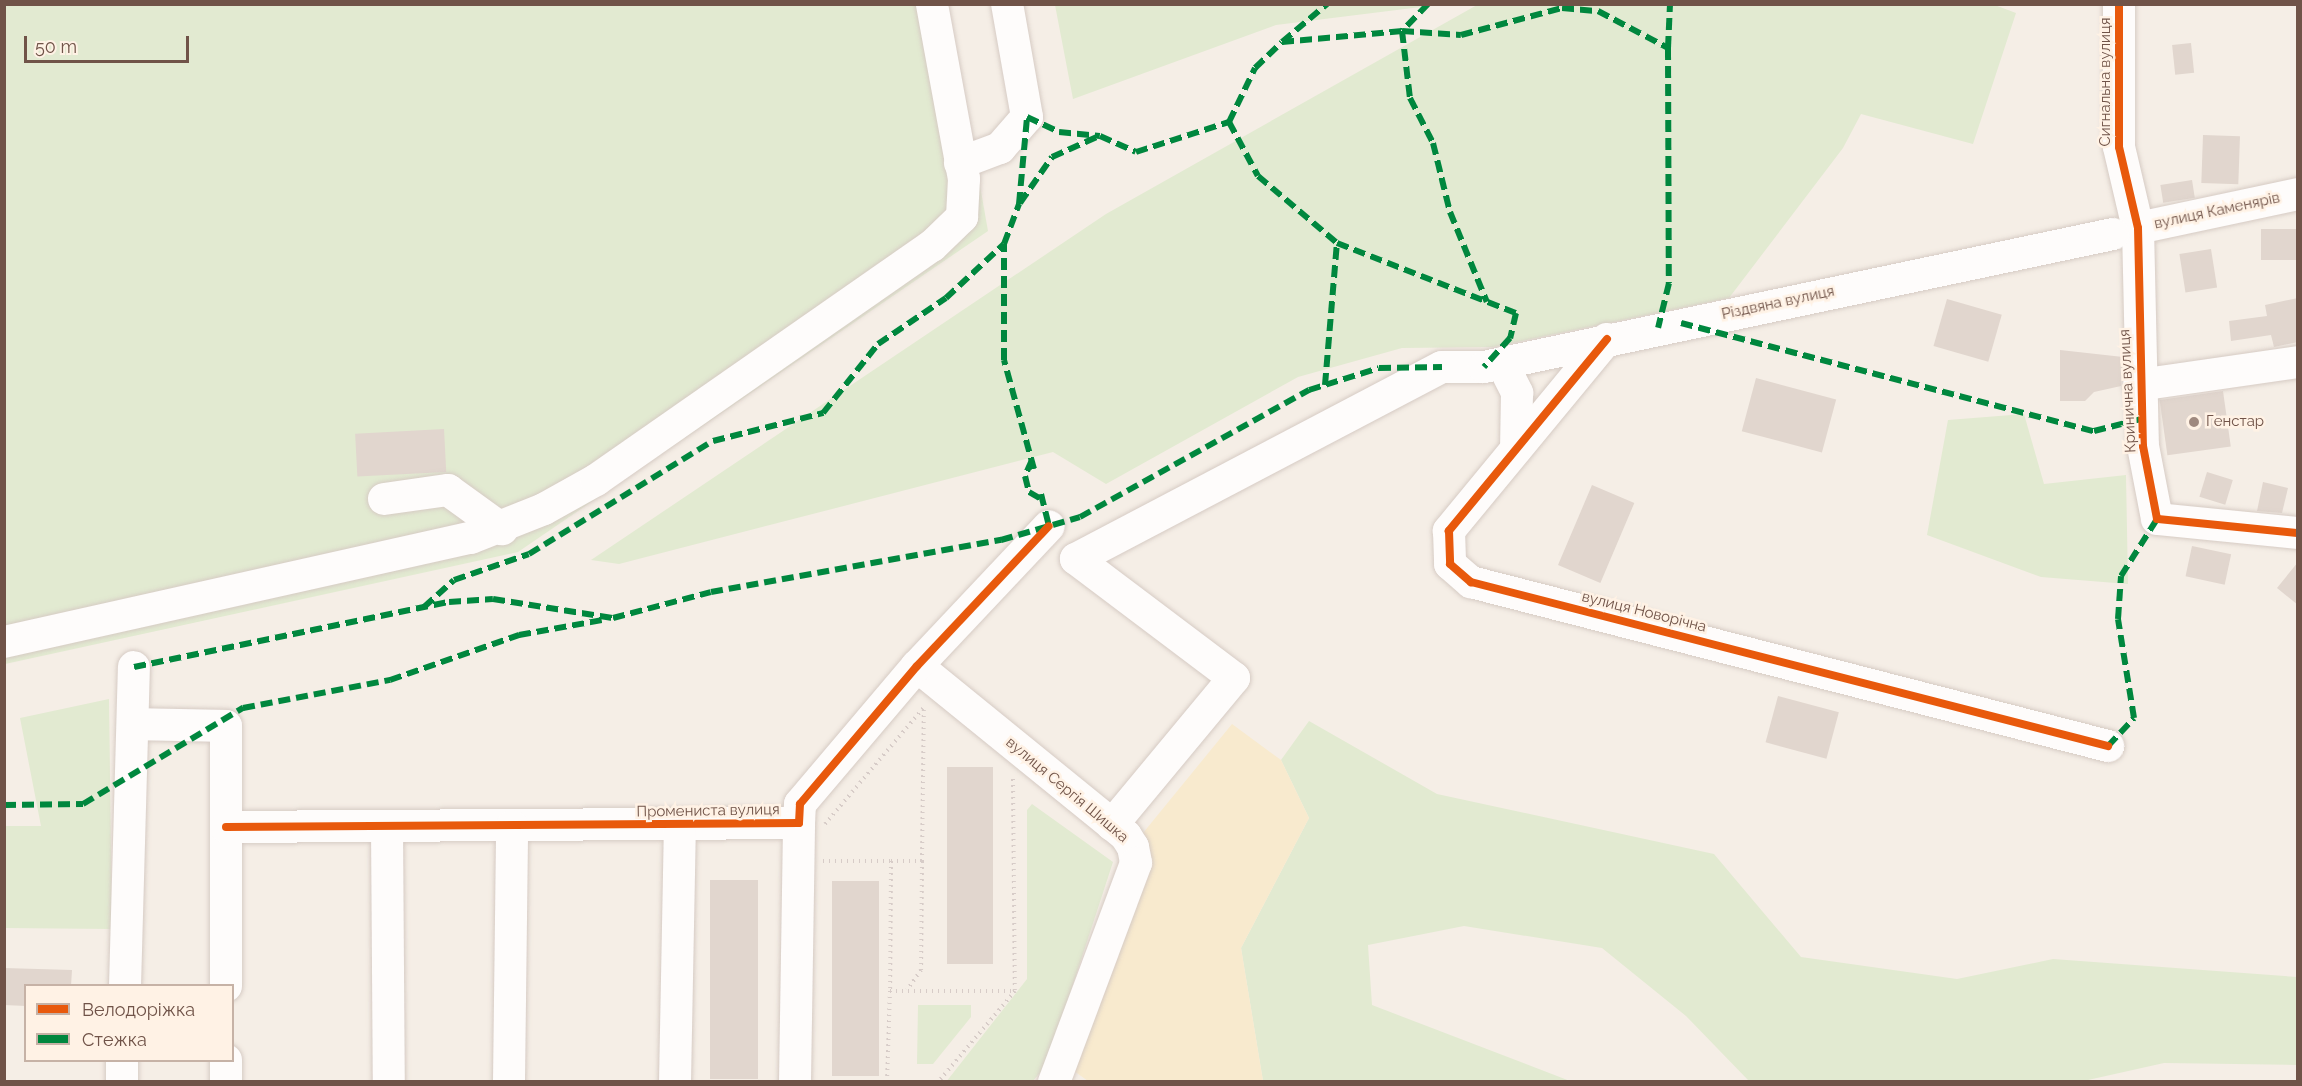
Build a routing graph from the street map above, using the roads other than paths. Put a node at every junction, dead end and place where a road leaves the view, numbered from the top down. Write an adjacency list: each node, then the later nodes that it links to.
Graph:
1 (932, 4): 4 (street)
2 (1007, 4): 4 (street)
3 (2119, 4): 6 (street, Сигнальна вулиця)
4 (960, 163): 14 (street)
5 (2298, 194): 6 (street, вулиця Каменярів)
6 (2125, 231): 7 (street, Різдвяна вулиця); 10 (street, Кринична вулиця)
7 (1607, 339): 9 (street, Різдвяна вулиця); 11 (street, вулиця Новорічна)
8 (2298, 362): 10 (street)
9 (1502, 363): 11 (street); 24 (street, Різдвяна вулиця)
10 (2139, 385): 15 (street, Кринична вулиця)
11 (1516, 449): 20 (street, вулиця Новорічна)
12 (384, 499): 14 (street)
13 (1049, 526): 17 (street, Промениста вулиця)
14 (502, 529): 16 (street)
15 (2298, 533)
16 (4, 642)
17 (917, 666): 23 (street, Промениста вулиця); 24 (street, вулиця Сергія Шишка)
18 (135, 667): 19 (street)
19 (133, 724): 26 (street); 27 (street)
20 (2108, 746)
21 (512, 825): 22 (street, Промениста вулиця); 25 (street, Промениста вулиця); 34 (street)
22 (680, 825): 23 (street, Промениста вулиця); 35 (street)
23 (811, 825): 36 (street)
24 (1112, 825): 37 (street, вулиця Сергія Шишка)
25 (387, 826): 26 (street, Промениста вулиця); 33 (street)
26 (226, 827): 28 (street)
27 (125, 984)
28 (226, 984)
29 (122, 1062): 31 (street)
30 (225, 1062): 32 (street)
31 (122, 1082)
32 (225, 1082)
33 (389, 1082)
34 (509, 1082)
35 (675, 1082)
36 (795, 1082)
37 (1054, 1082)

